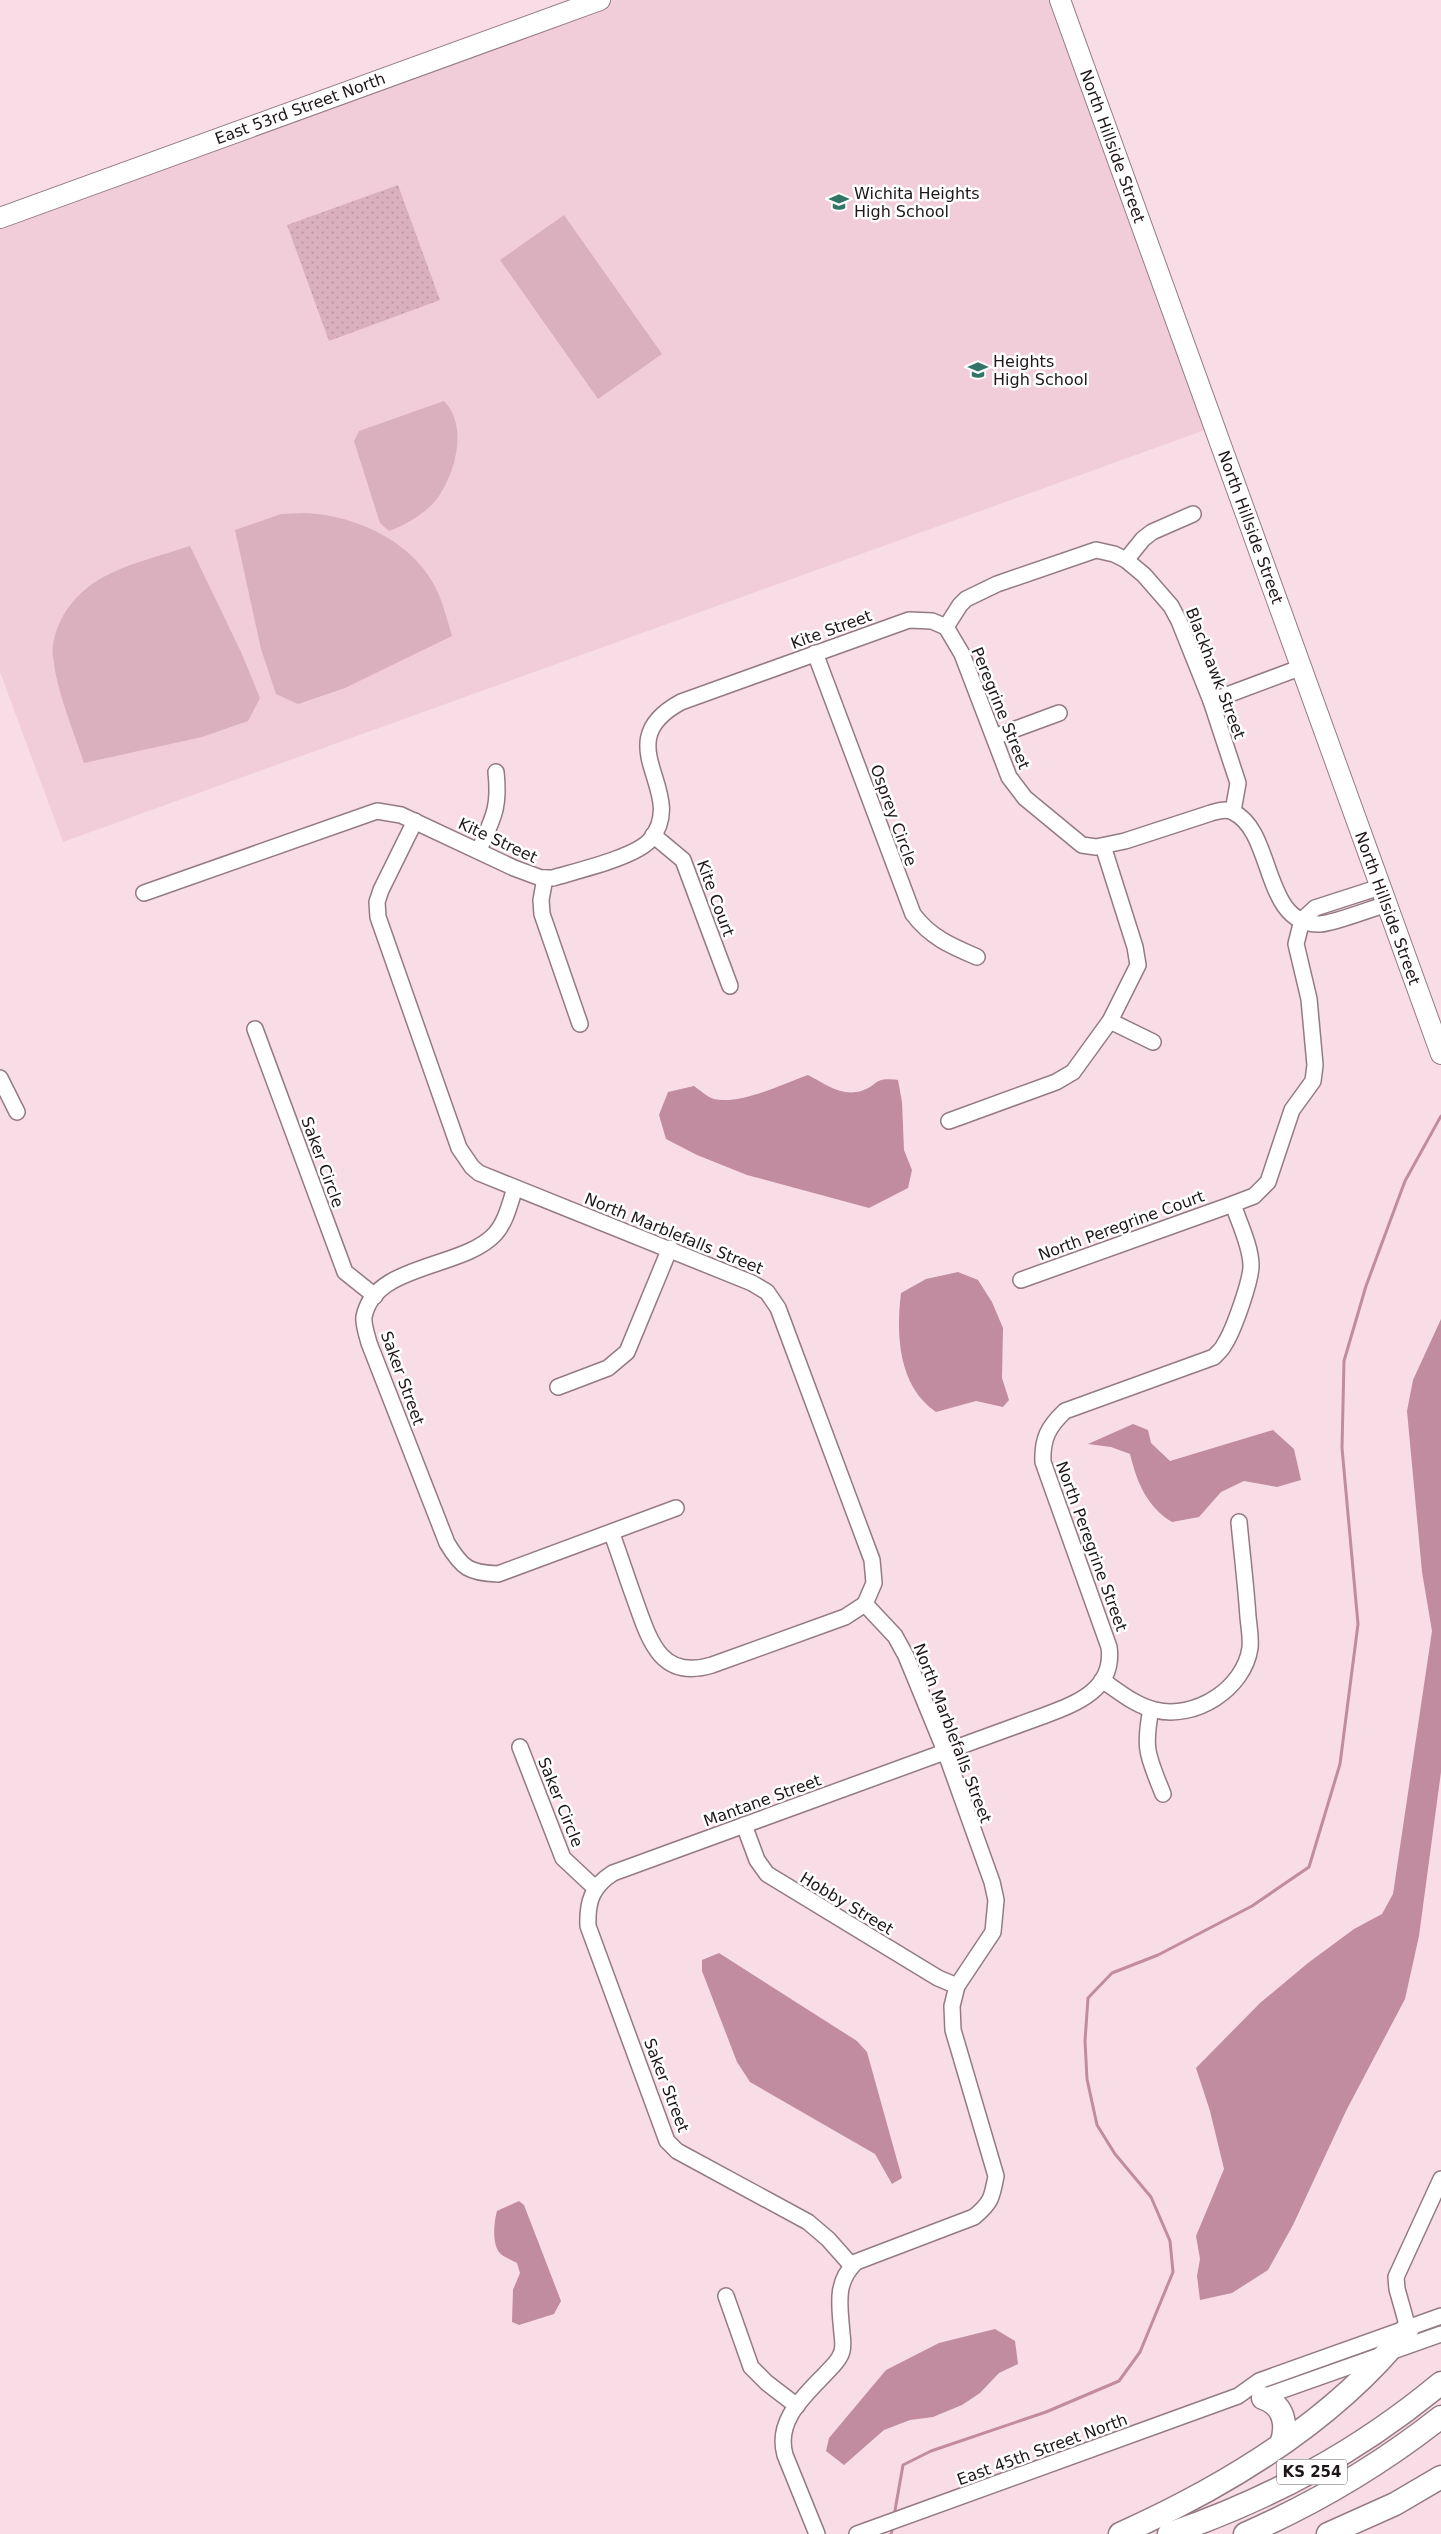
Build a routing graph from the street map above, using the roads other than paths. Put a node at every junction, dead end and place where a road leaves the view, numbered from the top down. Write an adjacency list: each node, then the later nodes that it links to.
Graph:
1 (600, 0): 3 (main road, East 53rd Street North)
2 (1060, 0): 8 (main road, North Hillside Street)
3 (0, 218)
4 (1193, 514): 5 (street)
5 (1126, 560): 6 (street, Blackhawk Street); 9 (street, Blackhawk Street)
6 (946, 627): 7 (street, Kite Street); 11 (street, Peregrine Street)
7 (815, 653): 15 (street, Kite Street); 22 (street, Osprey Circle)
8 (1302, 667): 9 (street); 20 (main road, North Hillside Street)
9 (1210, 701): 13 (street, Blackhawk Street)
10 (1060, 713): 11 (street)
11 (994, 736): 16 (street, Peregrine Street)
12 (496, 772): 17 (street)
13 (1233, 811): 16 (street, Peregrine Street); 21 (street)
14 (415, 821): 17 (street, Kite Street); 19 (street, Kite Street); 32 (street, North Marblefalls Street)
15 (653, 835): 18 (street, Kite Street); 23 (street, Kite Court)
16 (1103, 846): 24 (street)
17 (479, 850): 18 (street, Kite Street)
18 (545, 878): 25 (street)
19 (144, 893)
20 (1383, 896): 21 (street); 28 (main road, North Hillside Street)
21 (1302, 920): 33 (street)
22 (977, 957)
23 (730, 986)
24 (1110, 1021): 27 (street); 31 (street)
25 (580, 1024)
26 (255, 1029): 36 (street, Saker Circle)
27 (1153, 1042)
28 (1441, 1054)
29 (0, 1078): 30 (street)
30 (17, 1112)
31 (950, 1121)
32 (515, 1188): 34 (street, North Marblefalls Street); 36 (street)
33 (1233, 1204): 35 (street, North Peregrine Court); 42 (street, North Peregrine Street)
34 (670, 1248): 37 (street); 41 (street, North Marblefalls Street)
35 (1022, 1280)
36 (375, 1296): 40 (street, Saker Street)
37 (558, 1387)
38 (676, 1508): 40 (street, Saker Street)
39 (1239, 1522): 43 (street)
40 (612, 1534): 41 (street)
41 (865, 1604): 45 (street, North Marblefalls Street)
42 (1102, 1680): 43 (street); 45 (street, Mantane Street)
43 (1151, 1709): 46 (street)
44 (520, 1747): 48 (street, Saker Circle)
45 (945, 1752): 47 (street, Mantane Street); 49 (street, North Marblefalls Street)
46 (1163, 1794)
47 (744, 1825): 48 (street, Mantane Street); 49 (street, Hobby Street)
48 (595, 1888): 51 (street, Saker Street)
49 (957, 1986): 51 (street, North Marblefalls Street)
50 (1441, 2179): 54 (street)
51 (852, 2266): 60 (street)
52 (726, 2296): 60 (street)
53 (1441, 2316): 54 (street, East 45th Street North)
54 (1408, 2328): 56 (highway); 58 (street, East 45th Street North)
55 (1441, 2334): 56 (street, East 45th Street North)
56 (1388, 2353): 59 (street, East 45th Street North); 62 (highway)
57 (1441, 2383): 67 (highway, KS 254)
58 (1238, 2396): 59 (street, East 45th Street North); 64 (street, East 45th Street North)
59 (1263, 2398): 62 (highway)
60 (797, 2406): 65 (street)
61 (1441, 2417): 68 (highway, KS 254)
62 (1281, 2444): 66 (highway)
63 (1441, 2478): 69 (highway)
64 (862, 2532)
65 (817, 2534)
66 (1120, 2534)
67 (1168, 2534)
68 (1245, 2534)
69 (1328, 2534)

